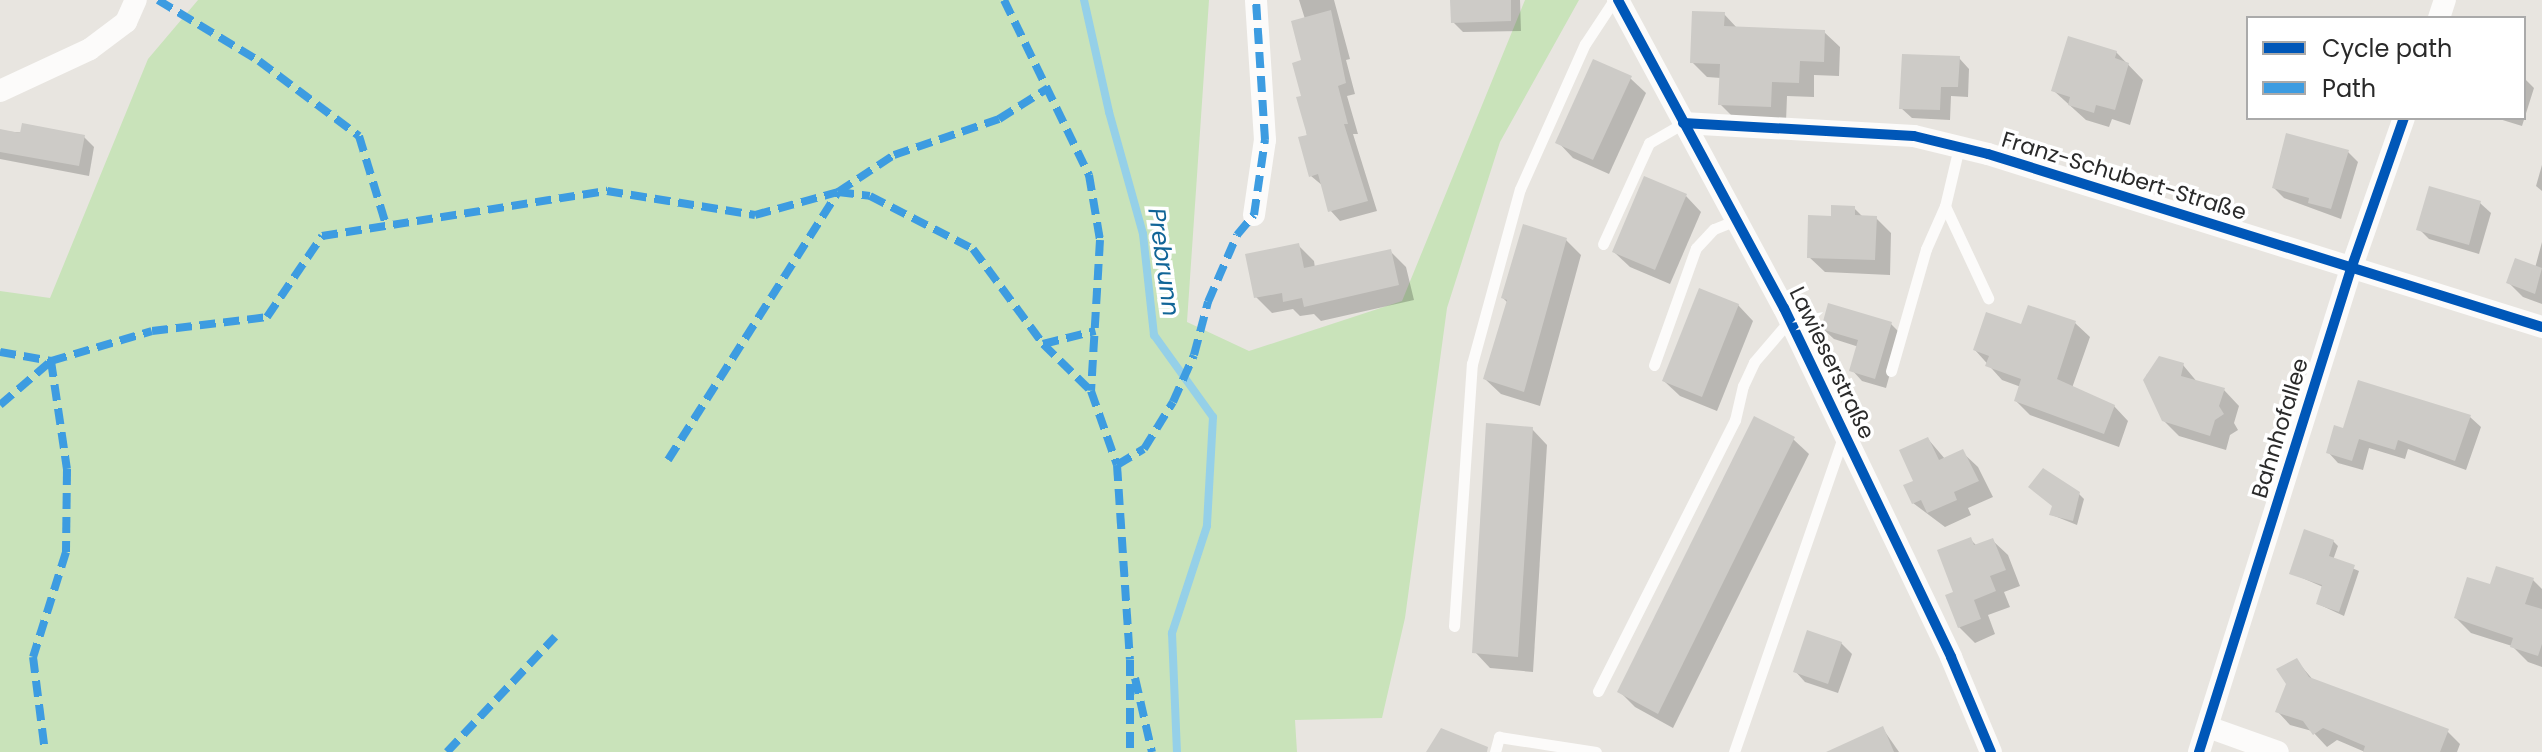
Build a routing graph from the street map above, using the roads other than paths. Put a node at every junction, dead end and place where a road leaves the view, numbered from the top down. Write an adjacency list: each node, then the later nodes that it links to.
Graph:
1 (136, 0): 4 (street)
2 (1256, 0): 9 (street)
3 (1616, 0): 6 (street, Lawieserstraße); 19 (lane)
4 (0, 91)
5 (2403, 120): 12 (street, Bahnhofallee)
6 (1683, 123): 7 (street, Franz-Schubert-Straße); 10 (street, Lawieserstraße); 11 (lane)
7 (1959, 147): 8 (lane); 12 (street, Franz-Schubert-Straße)
8 (1945, 206): 13 (lane); 17 (lane)
9 (1254, 215)
10 (1736, 220): 14 (street, Lawieserstraße); 16 (lane)
11 (1603, 244)
12 (2351, 269): 15 (street, Franz-Schubert-Straße); 21 (street, Bahnhofallee)
13 (1988, 298)
14 (1790, 320): 18 (street, Lawieserstraße); 20 (lane)
15 (2542, 327)
16 (1654, 365)
17 (1891, 371)
18 (1844, 434): 24 (lane); 25 (street, Lawieserstraße)
19 (1454, 626)
20 (1598, 691)
21 (2208, 727): 26 (street, Bahnhofallee); 27 (street)
22 (1495, 752): 23 (lane)
23 (1596, 752)
24 (1734, 752)
25 (1991, 752)
26 (2199, 752)
27 (2278, 752)

